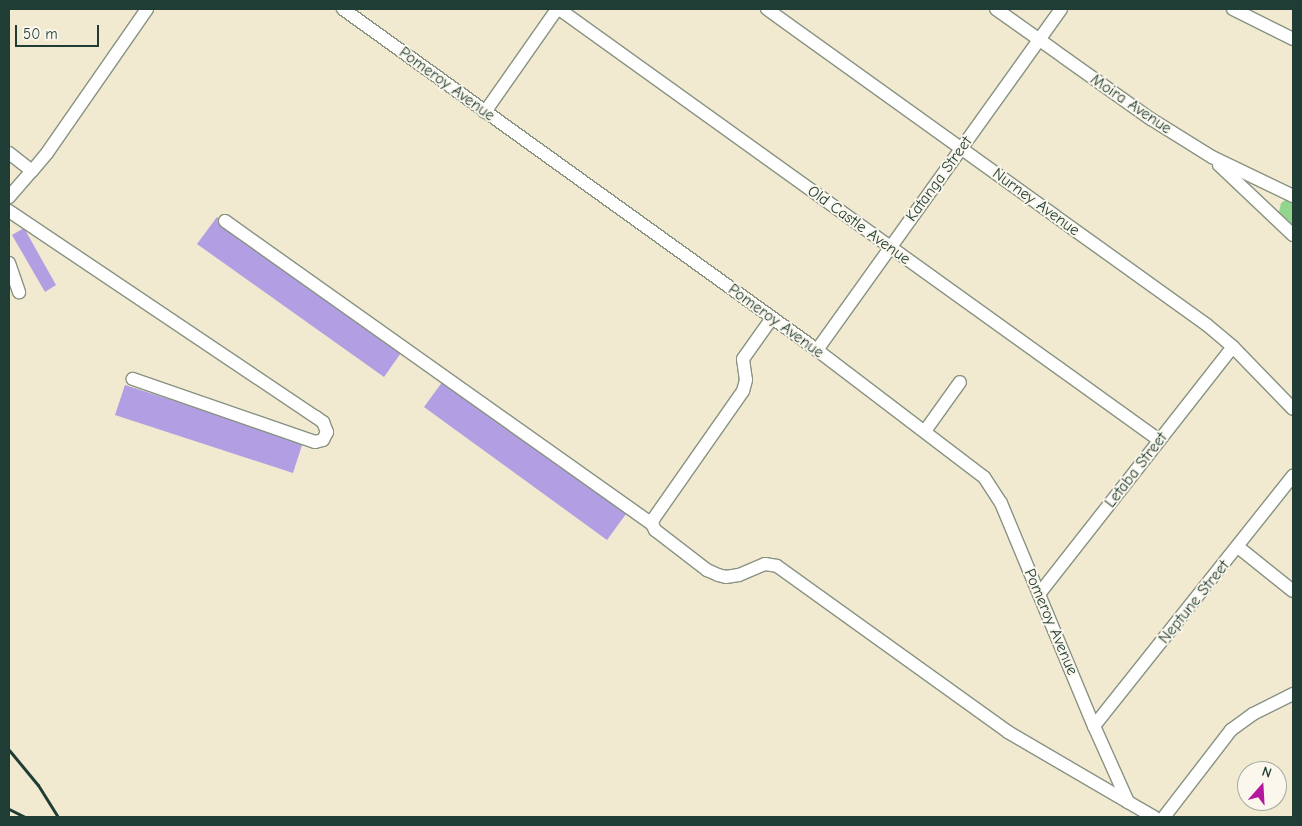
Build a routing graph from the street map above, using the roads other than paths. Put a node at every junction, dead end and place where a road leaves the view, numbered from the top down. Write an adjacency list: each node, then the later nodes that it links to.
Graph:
1 (147, 9): 14 (street)
2 (343, 9): 10 (street, Pomeroy Avenue)
3 (558, 9): 10 (street); 22 (street, Old Castle Avenue)
4 (767, 9): 11 (street, Nurney Avenue)
5 (996, 9): 9 (street, Moira Avenue)
6 (1061, 9): 9 (street, Katanga Street)
7 (1233, 9): 8 (street)
8 (1293, 39)
9 (1039, 40): 11 (street, Katanga Street); 13 (street, Moira Avenue)
10 (485, 112): 25 (street, Pomeroy Avenue)
11 (961, 148): 22 (street, Katanga Street); 26 (street, Nurney Avenue)
12 (9, 153): 14 (street)
13 (1212, 157): 15 (street, Moira Avenue); 19 (street)
14 (32, 171): 16 (street)
15 (1273, 186): 17 (street, Moira Avenue); 19 (street)
16 (9, 196)
17 (1293, 196)
18 (9, 211): 28 (street)
19 (1268, 211): 21 (street)
20 (225, 221): 34 (street)
21 (1293, 236)
22 (889, 247): 27 (street, Katanga Street); 32 (street, Old Castle Avenue)
23 (9, 263): 24 (street)
24 (20, 292)
25 (772, 318): 27 (street, Pomeroy Avenue); 34 (street)
26 (1233, 347): 30 (street, Nurney Avenue); 32 (street, Letaba Street)
27 (817, 350): 31 (street, Pomeroy Avenue)
28 (133, 379)
29 (960, 382): 31 (street)
30 (1293, 409)
31 (925, 431): 37 (street, Pomeroy Avenue)
32 (1159, 440): 37 (street, Letaba Street)
33 (1293, 476): 35 (street, Neptune Street)
34 (652, 524): 40 (street)
35 (1238, 547): 36 (street); 39 (street, Neptune Street)
36 (1293, 591)
37 (1038, 594): 39 (street, Pomeroy Avenue)
38 (1293, 694): 42 (street)
39 (1094, 726): 40 (street, Pomeroy Avenue)
40 (1128, 802): 41 (street)
41 (1154, 817)
42 (1164, 817)

